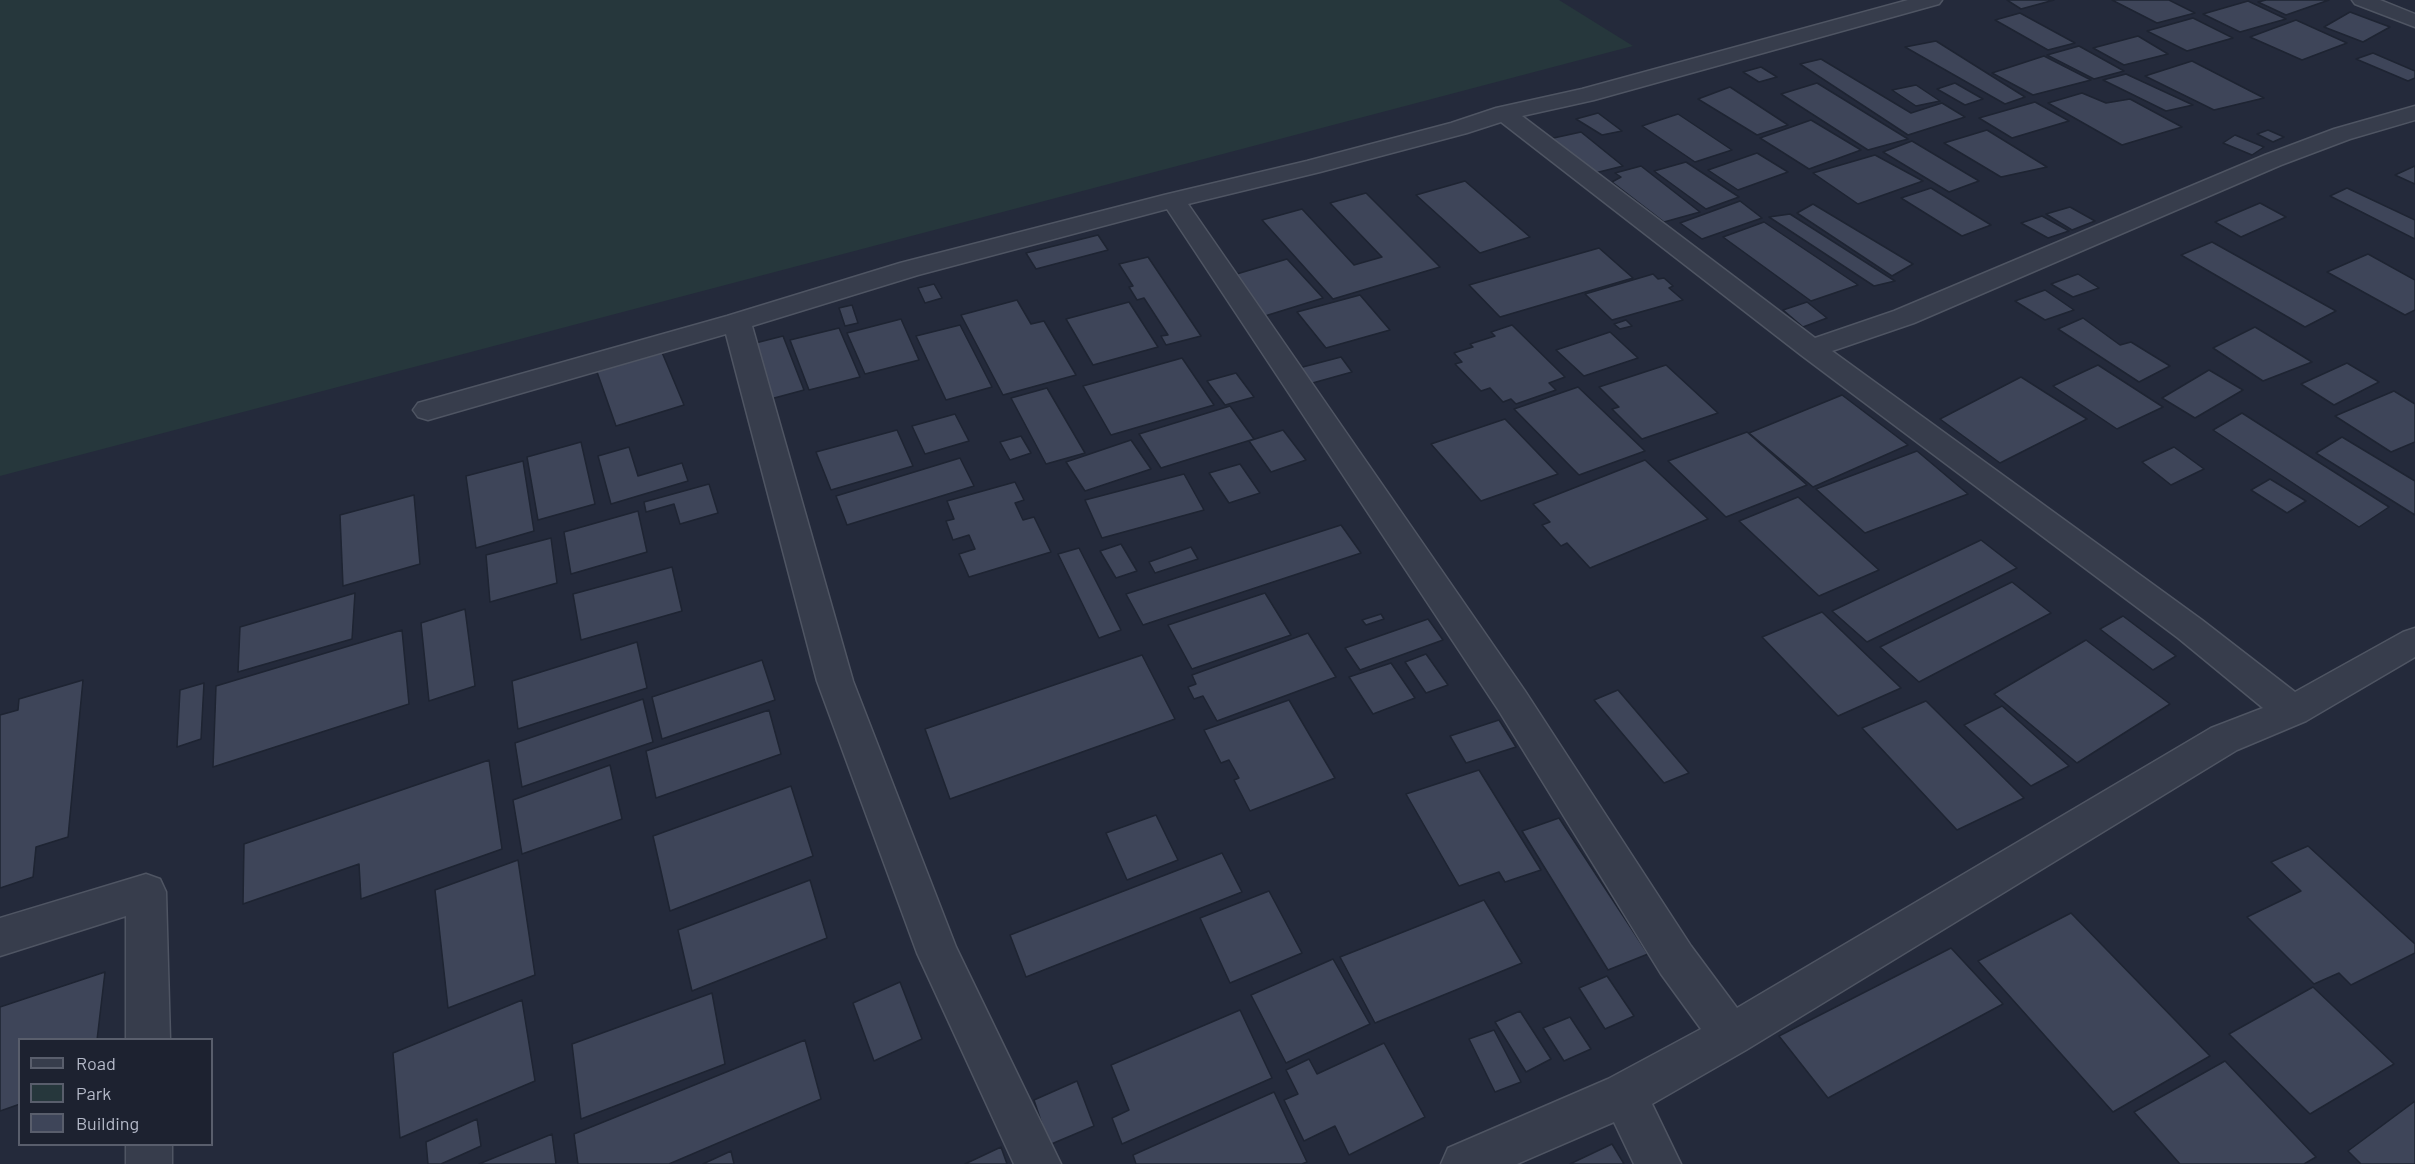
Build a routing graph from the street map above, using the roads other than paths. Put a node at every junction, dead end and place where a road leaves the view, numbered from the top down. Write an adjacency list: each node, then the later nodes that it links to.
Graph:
1 (1932, 0): 4 (street)
2 (2362, 0): 3 (street)
3 (2415, 21)
4 (1504, 113): 6 (street); 8 (street)
5 (2415, 113): 8 (street)
6 (1173, 200): 7 (street); 13 (street)
7 (737, 322): 9 (street); 18 (street)
8 (1811, 349): 11 (street)
9 (428, 410)
10 (2415, 641): 11 (street)
11 (2293, 711): 13 (street)
12 (0, 937): 14 (street)
13 (1731, 1035): 15 (street)
14 (148, 1038)
15 (1624, 1095): 19 (street); 20 (street)
16 (148, 1146): 17 (street)
17 (149, 1164)
18 (1038, 1164)
19 (1464, 1164)
20 (1658, 1164)

